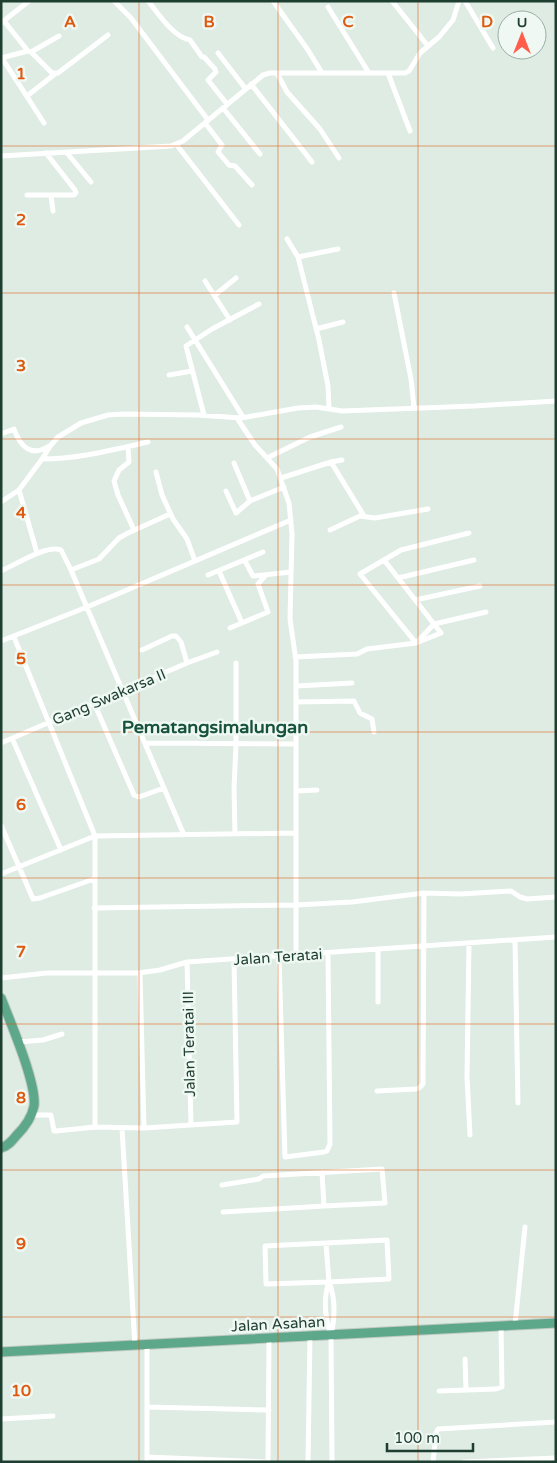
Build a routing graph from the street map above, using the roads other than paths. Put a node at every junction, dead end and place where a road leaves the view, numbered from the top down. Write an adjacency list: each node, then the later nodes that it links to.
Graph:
1 (29, 1): 9 (street)
2 (114, 1): 26 (street)
3 (148, 1): 25 (street)
4 (273, 1): 18 (street)
5 (392, 1): 12 (street)
6 (459, 1): 12 (street)
7 (465, 1): 13 (street)
8 (328, 7): 19 (street)
9 (3, 22): 14 (street)
10 (108, 35): 20 (street)
11 (58, 36): 14 (street)
12 (428, 46): 21 (street)
13 (493, 48)
14 (30, 51): 16 (street); 20 (street)
15 (218, 53): 23 (street)
16 (1, 58): 24 (street)
17 (277, 73): 18 (street); 22 (street); 34 (street)
18 (322, 73): 19 (street)
19 (369, 73): 21 (street)
20 (55, 74): 24 (street)
21 (388, 74): 28 (street)
22 (251, 84): 23 (street); 35 (street)
23 (245, 88): 25 (street)
24 (27, 96): 27 (street)
25 (225, 106): 26 (street); 32 (street)
26 (206, 121): 29 (street); 37 (street)
27 (44, 123)
28 (410, 131)
29 (176, 144): 30 (street); 41 (street)
30 (67, 152): 31 (street); 36 (street)
31 (46, 154): 33 (street); 39 (street)
32 (260, 154)
33 (1, 156)
34 (339, 158)
35 (312, 162)
36 (91, 182)
37 (252, 186)
38 (27, 195): 39 (street)
39 (51, 196): 40 (street)
40 (53, 211)
41 (240, 225)
42 (287, 239): 44 (street)
43 (338, 249): 44 (street)
44 (298, 257): 53 (street)
45 (236, 278): 48 (street)
46 (206, 280): 48 (street)
47 (394, 293): 59 (street)
48 (215, 295): 50 (street)
49 (259, 304): 50 (street)
50 (230, 320): 54 (street)
51 (343, 322): 53 (street)
52 (187, 327): 54 (street)
53 (316, 329): 58 (street)
54 (195, 340): 55 (street); 61 (street)
55 (192, 371): 56 (street); 60 (street)
56 (168, 375)
57 (556, 401): 59 (street)
58 (329, 408): 59 (street); 61 (street)
59 (414, 408)
60 (204, 416): 61 (street); 65 (street)
61 (240, 418): 67 (street)
62 (341, 427): 67 (street)
63 (1, 434): 65 (street)
64 (148, 442): 66 (street)
65 (51, 445): 68 (street)
66 (128, 447): 68 (street); 83 (street)
67 (267, 458): 73 (street)
68 (42, 459): 75 (street)
69 (342, 460): 70 (street)
70 (331, 462): 73 (street); 81 (street)
71 (234, 464): 77 (street)
72 (156, 472): 80 (street)
73 (281, 478): 74 (street)
74 (284, 487): 77 (street); 82 (street)
75 (19, 490): 78 (street); 87 (street)
76 (226, 491): 77 (street)
77 (250, 501)
78 (1, 502)
79 (428, 508): 81 (street)
80 (170, 514): 83 (street); 90 (street)
81 (364, 516): 84 (street)
82 (291, 520): 90 (street); 95 (street)
83 (134, 530): 92 (street)
84 (330, 530)
85 (469, 533): 88 (street)
86 (263, 552): 91 (street)
87 (37, 554): 92 (street); 93 (street)
88 (384, 560): 98 (street); 108 (street)
89 (474, 560): 98 (street)
90 (195, 561): 101 (street)
91 (245, 561): 94 (street); 97 (street)
92 (71, 570): 101 (street)
93 (1, 571)
94 (219, 571): 96 (street); 103 (street)
95 (291, 572): 97 (street); 111 (street)
96 (208, 576)
97 (265, 576): 103 (street)
98 (398, 578): 100 (street)
99 (480, 586): 100 (street)
100 (415, 600): 104 (street)
101 (87, 607): 106 (street); 116 (street)
102 (486, 612): 104 (street)
103 (242, 623): 105 (street)
104 (434, 624): 108 (street); 108 (street)
105 (230, 628)
106 (14, 637): 107 (street); 119 (street)
107 (1, 641)
108 (416, 643): 111 (street)
109 (142, 650): 112 (street)
110 (217, 652): 112 (street, Gang Swakarsa II)
111 (295, 657): 115 (street)
112 (188, 663): 116 (street, Gang Swakarsa II)
113 (236, 663): 124 (street)
114 (352, 683): 115 (street)
115 (296, 686): 117 (street)
116 (123, 691): 118 (street, Gang Swakarsa II); 123 (street)
117 (296, 702): 120 (street); 125 (street)
118 (94, 703): 119 (street, Gang Swakarsa II); 126 (street)
119 (50, 722): 121 (street, Gang Swakarsa II); 133 (street)
120 (374, 732)
121 (12, 738): 122 (street, Gang Swakarsa II); 134 (street)
122 (1, 742)
123 (145, 743): 124 (street); 126 (street)
124 (236, 744): 125 (street); 131 (street)
125 (296, 744): 128 (street)
126 (164, 788): 132 (street)
127 (317, 790): 128 (street)
128 (296, 791): 130 (street)
129 (1, 824): 135 (street)
130 (296, 833): 131 (street); 140 (street)
131 (235, 834): 132 (street)
132 (184, 835): 133 (street)
133 (95, 836): 134 (street); 137 (street)
134 (61, 850): 135 (street)
135 (19, 867): 136 (street); 137 (street)
136 (1, 874)
137 (94, 879): 141 (street)
138 (424, 893): 139 (street); 140 (street); 145 (street)
139 (556, 897)
140 (296, 905): 141 (street); 148 (street)
141 (94, 908): 152 (street)
142 (556, 937): 143 (street, Jalan Teratai)
143 (515, 940): 144 (street, Jalan Teratai); 160 (street)
144 (469, 943): 145 (street, Jalan Teratai); 166 (street)
145 (424, 946): 146 (street, Jalan Teratai); 159 (street)
146 (378, 950): 147 (street, Jalan Teratai); 156 (street)
147 (328, 953): 148 (street, Jalan Teratai); 149 (street)
148 (296, 956): 149 (street, Jalan Teratai)
149 (279, 957): 150 (street, Jalan Teratai)
150 (234, 960): 151 (street, Jalan Teratai); 162 (street)
151 (187, 962): 153 (street, Jalan Teratai); 162 (street, Jalan Teratai III)
152 (94, 973): 153 (street, Jalan Teratai); 154 (street, Jalan Teratai); 163 (street)
153 (140, 973): 165 (street)
154 (1, 978)
155 (1, 998): 158 (main road)
156 (378, 1002)
157 (62, 1034): 158 (street)
158 (17, 1042): 161 (main road)
159 (376, 1091)
160 (518, 1103)
161 (31, 1115): 163 (street); 167 (main road)
162 (191, 1125): 165 (street)
163 (96, 1127): 164 (street)
164 (122, 1128): 165 (street); 182 (street)
165 (144, 1128)
166 (470, 1135)
167 (1, 1148)
168 (322, 1172): 169 (street); 170 (street); 170 (street)
169 (222, 1185)
170 (324, 1206): 171 (street)
171 (224, 1212)
172 (524, 1227): 176 (street)
173 (326, 1244): 174 (street); 174 (street); 174 (street)
174 (329, 1282): 178 (street)
175 (556, 1323): 176 (main road, Jalan Asahan)
176 (516, 1325): 177 (main road, Jalan Asahan)
177 (501, 1326): 178 (main road, Jalan Asahan); 185 (street)
178 (332, 1335): 179 (main road, Jalan Asahan); 196 (street)
179 (310, 1336): 180 (main road, Jalan Asahan); 195 (street)
180 (269, 1338): 181 (main road, Jalan Asahan); 188 (street)
181 (147, 1345): 182 (main road, Jalan Asahan); 187 (street)
182 (135, 1346): 183 (main road, Jalan Asahan)
183 (1, 1352)
184 (465, 1358): 185 (street)
185 (466, 1390): 186 (street)
186 (439, 1391)
187 (148, 1407): 188 (street); 193 (street)
188 (268, 1410): 194 (street)
189 (53, 1416): 190 (street)
190 (1, 1419)
191 (556, 1422): 197 (street)
192 (556, 1458): 198 (street)
193 (147, 1459): 194 (street)
194 (267, 1462)
195 (308, 1462)
196 (332, 1462)
197 (433, 1462)
198 (464, 1462)

